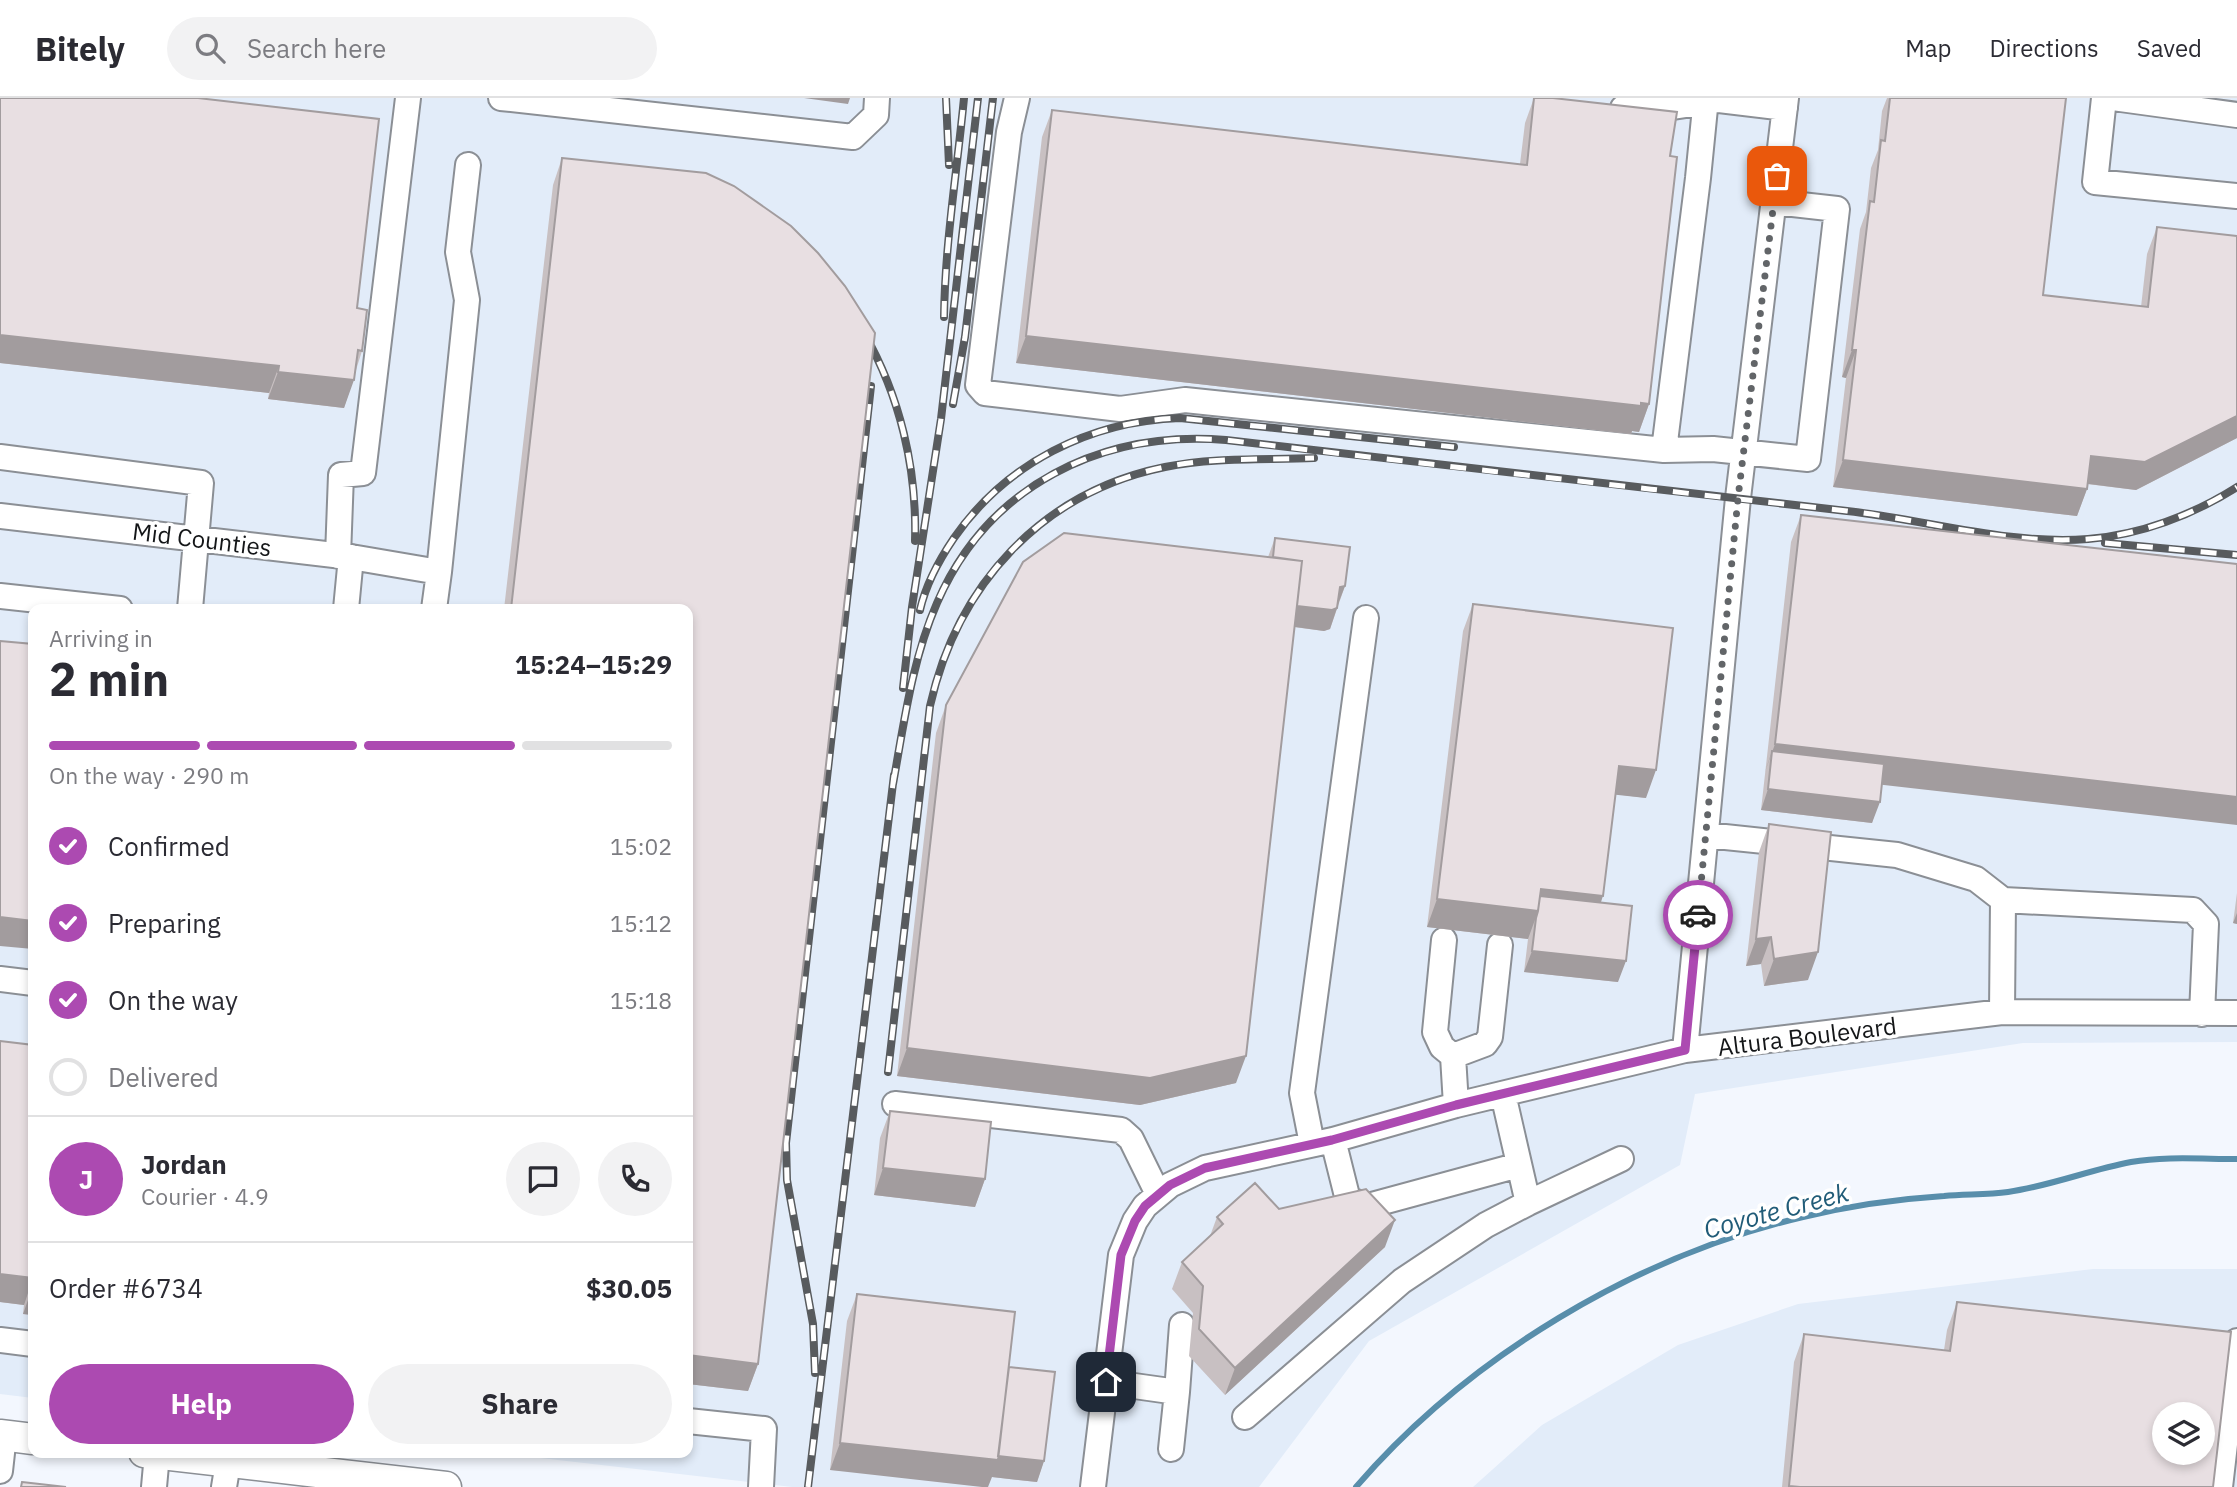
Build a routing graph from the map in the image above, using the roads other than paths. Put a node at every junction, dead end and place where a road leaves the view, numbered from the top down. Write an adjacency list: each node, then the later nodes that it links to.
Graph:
1 (408, 98): 19 (street)
2 (501, 98): 3 (street)
3 (877, 98)
4 (1017, 98): 14 (street)
5 (2104, 98): 12 (street)
6 (2113, 98): 10 (street)
7 (1706, 100): 8 (street); 9 (street); 14 (street)
8 (1785, 103): 13 (street)
9 (1604, 106)
10 (2237, 115)
11 (468, 164): 20 (street)
12 (2237, 197)
13 (1774, 202): 15 (street); 15 (street)
14 (1664, 450): 15 (street)
15 (1744, 451): 27 (street)
16 (0, 457): 18 (street)
17 (0, 516): 18 (street, Mid Counties)
18 (197, 539): 19 (street, Mid Counties); 23 (street)
19 (345, 556): 20 (street, Mid Counties); 24 (street)
20 (439, 572): 25 (street)
21 (0, 596): 22 (street)
22 (74, 604)
23 (190, 604)
24 (346, 604)
25 (435, 604)
26 (1366, 618): 41 (street)
27 (1706, 835): 28 (street); 36 (street)
28 (2003, 900): 33 (street); 35 (street)
29 (1444, 940): 37 (street)
30 (1500, 945): 37 (street)
31 (0, 979): 32 (street)
32 (28, 982)
33 (2002, 1012): 35 (street, Altura Boulevard); 36 (street, Altura Boulevard)
34 (2237, 1013): 35 (street, Altura Boulevard)
35 (2202, 1014)
36 (1685, 1050): 38 (street, Altura Boulevard)
37 (1453, 1056): 40 (street)
38 (1503, 1094): 40 (street, Altura Boulevard); 43 (street)
39 (895, 1104): 44 (street)
40 (1456, 1105): 41 (street, Altura Boulevard)
41 (1322, 1142): 43 (street); 44 (street, Altura Boulevard)
42 (1621, 1159): 45 (street)
43 (1519, 1165): 45 (street)
44 (1158, 1194): 50 (street, Altura Boulevard)
45 (1528, 1203): 52 (street)
46 (1182, 1325): 51 (street)
47 (0, 1340): 49 (street)
48 (2237, 1341): 65 (street)
49 (28, 1343)
50 (1106, 1382): 51 (street); 64 (street, Altura Boulevard)
51 (1177, 1392): 56 (street)
52 (1245, 1417)
53 (693, 1422): 63 (street)
54 (2, 1435): 55 (main road); 60 (street)
55 (28, 1438)
56 (1171, 1448)
57 (151, 1458): 61 (street)
58 (182, 1458): 59 (main road)
59 (239, 1467): 62 (main road)
60 (0, 1471)
61 (154, 1487)
62 (438, 1487)
63 (761, 1487)
64 (1093, 1487)
65 (2220, 1487)

